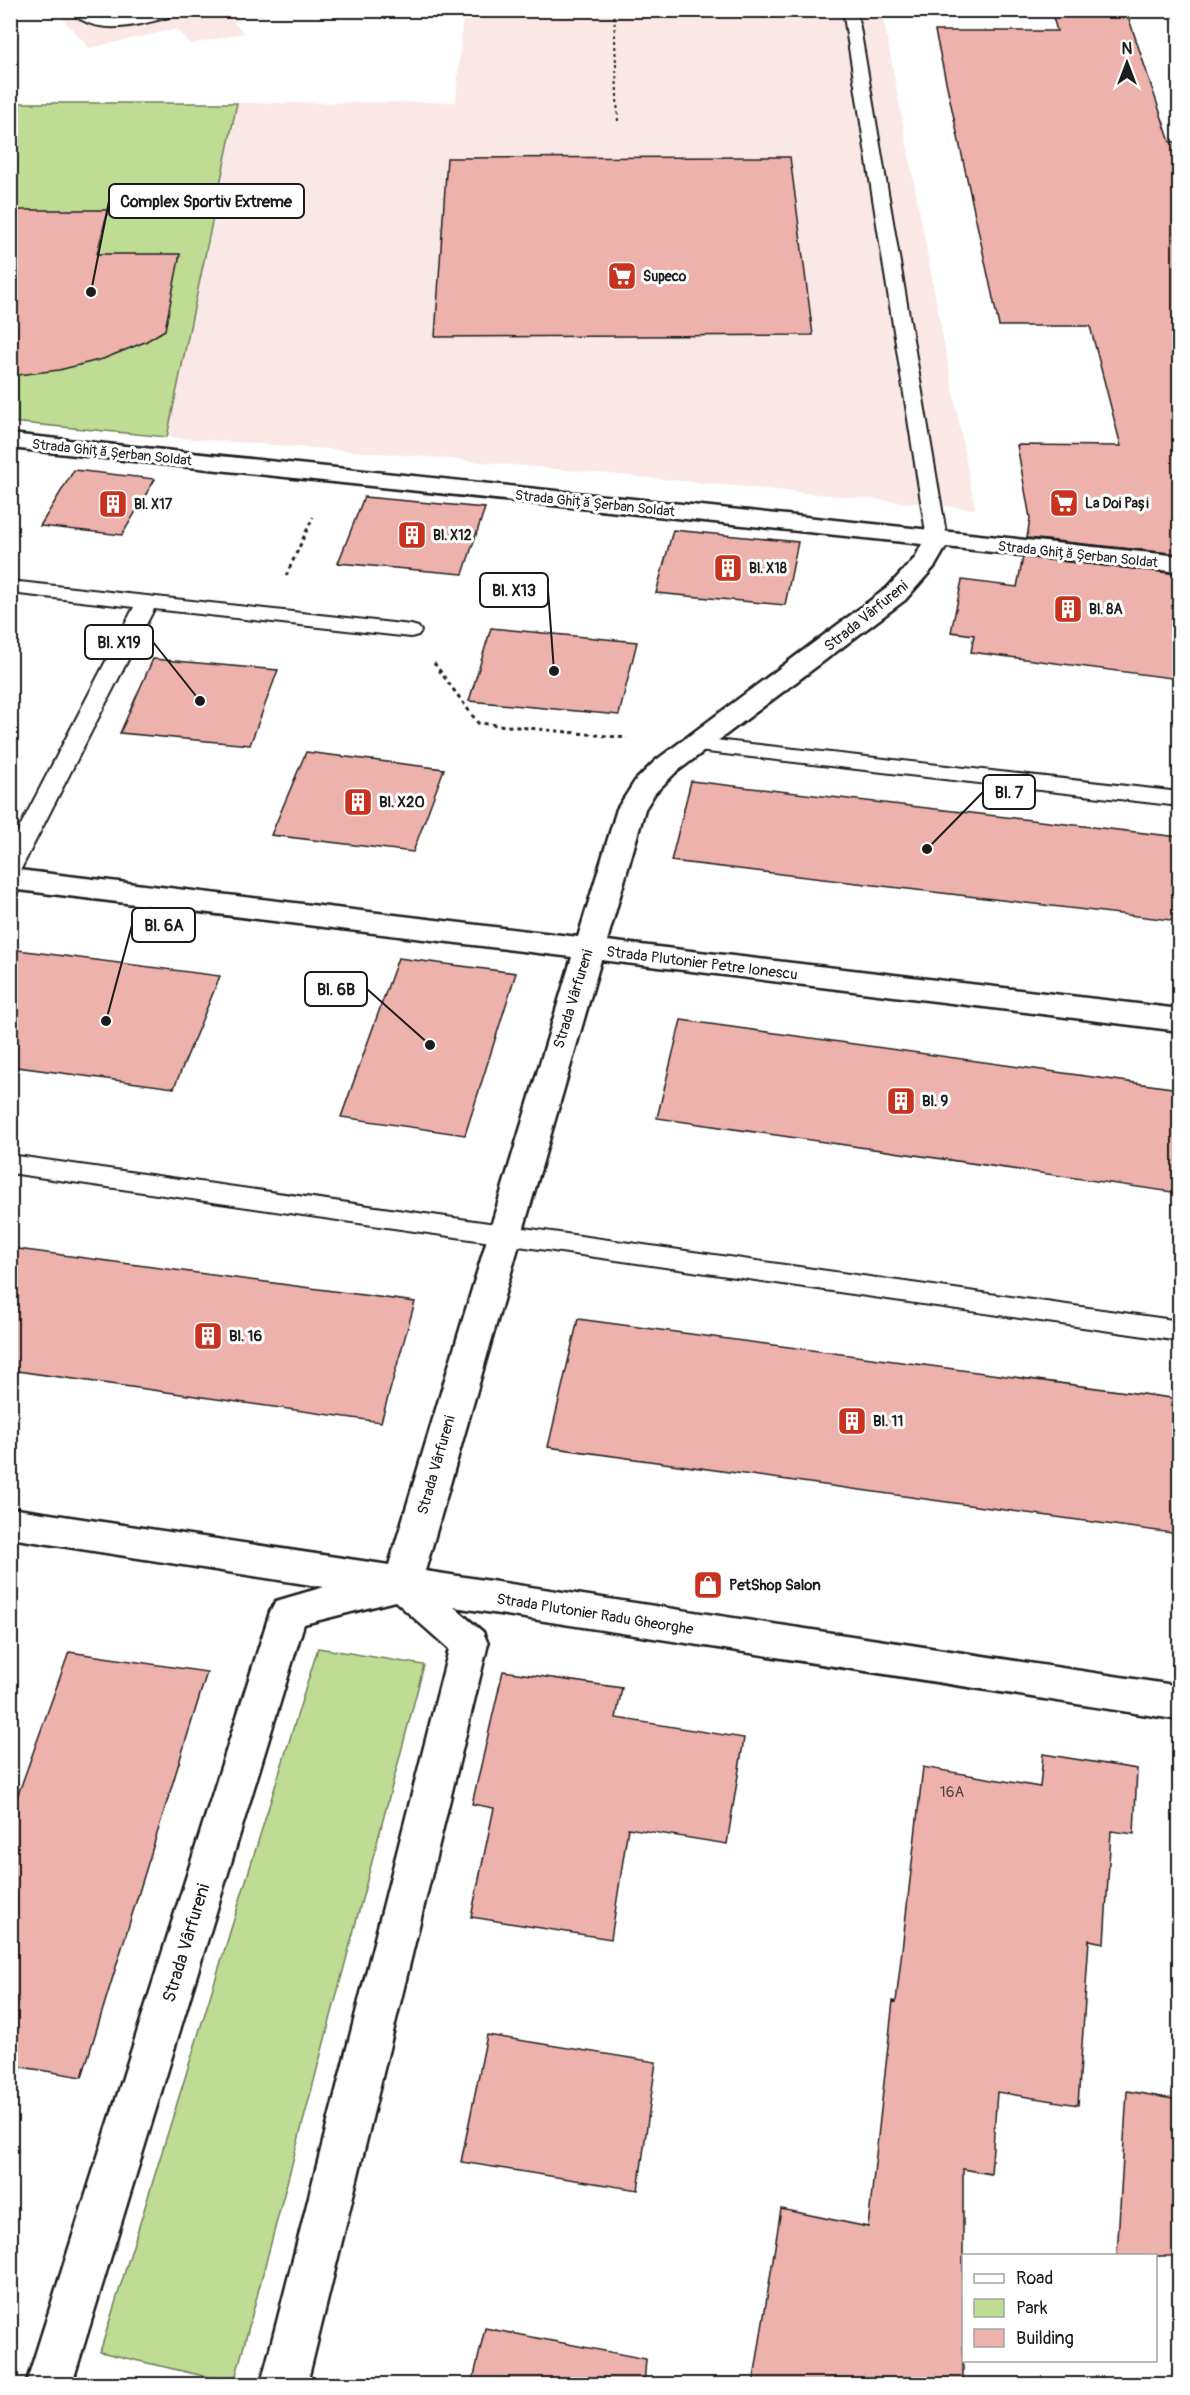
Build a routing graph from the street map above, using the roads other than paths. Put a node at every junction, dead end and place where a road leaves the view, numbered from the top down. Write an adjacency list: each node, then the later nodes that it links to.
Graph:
1 (77, 10): 2 (lane)
2 (180, 10)
3 (850, 10): 5 (lane)
4 (10, 441): 5 (street, Strada Ghiță Șerban Soldat)
5 (937, 539): 6 (street, Strada Ghiță Șerban Soldat); 10 (street, Strada Vârfureni)
6 (1179, 564)
7 (10, 587): 8 (lane)
8 (147, 602): 9 (lane); 12 (lane)
9 (411, 632)
10 (697, 745): 11 (lane); 14 (street, Strada Vârfureni)
11 (1179, 799)
12 (10, 869)
13 (10, 879): 14 (street, Strada Plutonier Petre Ionescu)
14 (588, 949): 15 (street, Strada Plutonier Petre Ionescu); 17 (street, Strada Vârfureni)
15 (1179, 1020)
16 (10, 1164): 17 (lane)
17 (503, 1234): 18 (lane); 20 (street, Strada Vârfureni)
18 (1179, 1331)
19 (10, 1523): 20 (street, Strada Plutonier Radu Gheorghe)
20 (402, 1584): 21 (street, Strada Plutonier Radu Gheorghe); 22 (street, Strada Vârfureni); 23 (street)
21 (1179, 1703)
22 (49, 2385)
23 (284, 2385)

